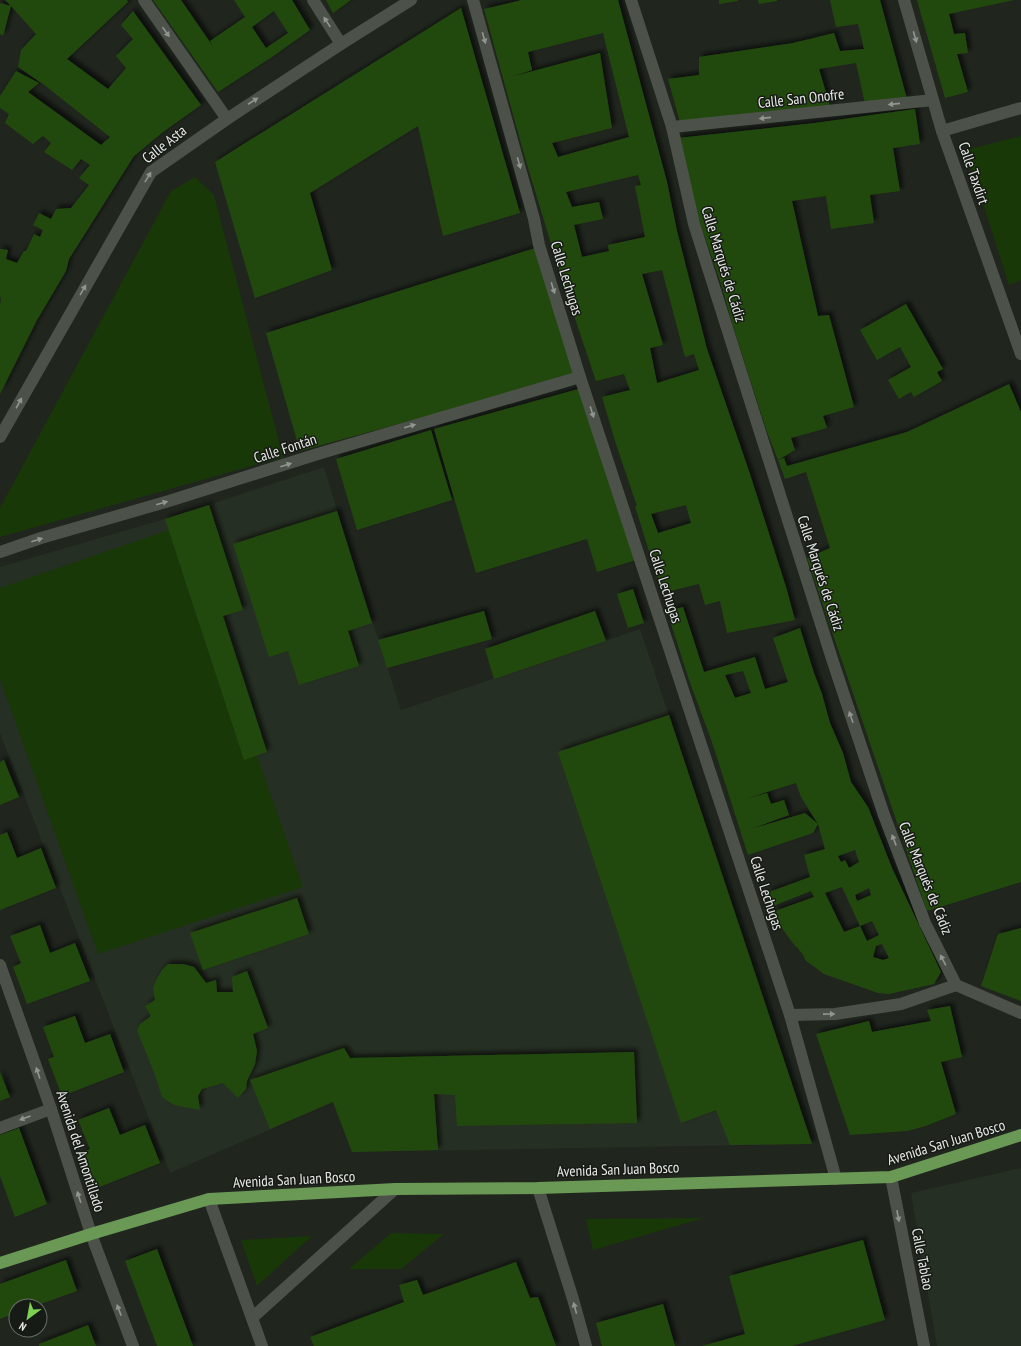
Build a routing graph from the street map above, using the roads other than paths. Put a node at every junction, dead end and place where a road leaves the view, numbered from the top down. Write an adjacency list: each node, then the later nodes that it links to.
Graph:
1 (144, 0): 10 (street, one-way to 10)
2 (313, 0): 7 (street, one-way to 2)
3 (411, 0): 7 (street, Calle Asta)
4 (473, 0): 14 (street, Calle Lechugas, one-way to 14)
5 (631, 0): 11 (street, Calle Marqués de Cádiz)
6 (904, 0): 8 (street, Calle Taxdirt, one-way to 8)
7 (341, 44): 10 (street, Calle Asta, one-way to 7)
8 (933, 100): 11 (street, Calle San Onofre, one-way to 11); 12 (street, Calle Taxdirt)
9 (1021, 108): 12 (street)
10 (227, 119): 15 (street, Calle Asta, one-way to 10)
11 (672, 127): 18 (street, Calle Marqués de Cádiz, one-way to 11)
12 (942, 131): 13 (street, Calle Taxdirt)
13 (1021, 354)
14 (580, 377): 16 (street, Calle Fontán, one-way to 14); 20 (street, Calle Lechugas, one-way to 20)
15 (0, 437)
16 (0, 552)
17 (0, 965): 21 (street, Avenida del Amontillado, one-way to 17)
18 (956, 984): 19 (street); 20 (street, one-way to 18)
19 (1021, 1013)
20 (790, 1015): 25 (street, Calle Lechugas)
21 (51, 1109): 22 (street, one-way to 22); 29 (street, Avenida del Amontillado, one-way to 21)
22 (0, 1128)
23 (1021, 1135): 24 (main road, Avenida San Juan Bosco)
24 (891, 1177): 25 (main road, Avenida San Juan Bosco); 35 (street, Calle Tablao, one-way to 35)
25 (836, 1179): 26 (main road, Avenida San Juan Bosco)
26 (538, 1188): 27 (main road, Avenida San Juan Bosco); 34 (street, one-way to 26)
27 (395, 1189): 28 (main road, Avenida San Juan Bosco); 31 (street)
28 (209, 1199): 29 (main road, Avenida San Juan Bosco); 31 (street)
29 (91, 1234): 30 (main road, Avenida San Juan Bosco); 32 (street, Avenida del Amontillado, one-way to 29)
30 (0, 1263)
31 (252, 1318): 33 (street)
32 (133, 1346)
33 (262, 1346)
34 (586, 1346)
35 (924, 1346)

